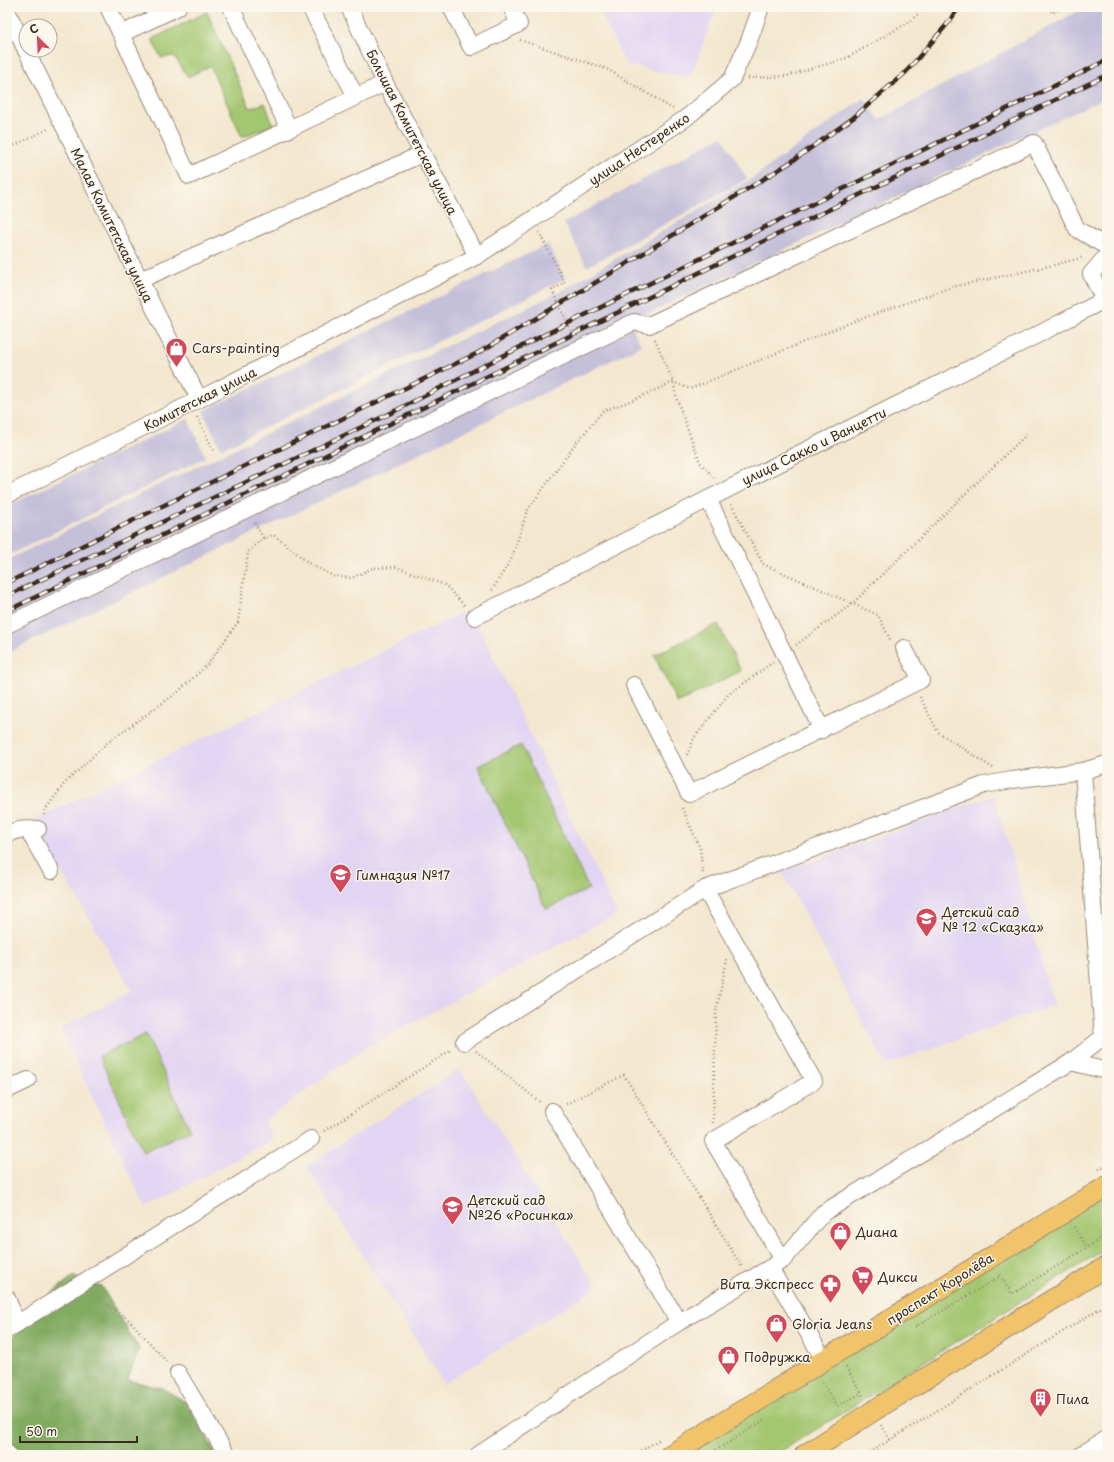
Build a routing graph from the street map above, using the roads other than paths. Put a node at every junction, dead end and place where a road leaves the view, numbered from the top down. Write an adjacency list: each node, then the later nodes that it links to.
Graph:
1 (108, 7): 11 (street)
2 (178, 7): 11 (street)
3 (230, 7): 15 (street)
4 (310, 7): 14 (street)
5 (349, 7): 13 (street, Большая Комитетская улица)
6 (451, 7): 7 (street)
7 (511, 7)
8 (761, 7): 19 (street, улица Нестеренко)
9 (7, 11): 10 (street, Малая Комитетская улица)
10 (18, 34)
11 (121, 34): 15 (street)
12 (30, 58): 20 (street, Малая Комитетская улица)
13 (386, 83): 14 (street); 16 (street, Большая Комитетская улица)
14 (356, 97): 15 (street)
15 (289, 129)
16 (422, 154): 19 (street, Большая Комитетская улица); 20 (street)
17 (1107, 247): 25 (street)
18 (1099, 255): 23 (street, улица Сакко и Ванцетти)
19 (477, 256): 21 (street, Комитетская улица)
20 (140, 280): 21 (street, Малая Комитетская улица)
21 (196, 405): 22 (street, Комитетская улица)
22 (7, 495)
23 (708, 498): 24 (street, улица Сакко и Ванцетти); 28 (street)
24 (475, 617)
25 (7, 625)
26 (898, 645): 28 (street)
27 (634, 684): 28 (street)
28 (822, 730)
29 (1107, 764): 30 (street)
30 (1083, 771): 33 (street); 35 (street)
31 (7, 834): 32 (street)
32 (51, 871)
33 (705, 889): 34 (street); 42 (street)
34 (464, 1042)
35 (1071, 1062): 36 (street); 42 (street)
36 (1107, 1071)
37 (28, 1080): 38 (street)
38 (7, 1090)
39 (552, 1111): 45 (street)
40 (311, 1138): 46 (street)
41 (1107, 1186): 47 (main road, проспект Королёва)
42 (777, 1264): 45 (street); 47 (street)
43 (1107, 1266): 53 (main road)
44 (7, 1298): 46 (street)
45 (679, 1322): 51 (street)
46 (12, 1327)
47 (830, 1356): 52 (main road, проспект Королёва)
48 (178, 1374): 50 (street)
49 (1107, 1438): 54 (street)
50 (227, 1455)
51 (478, 1455)
52 (670, 1455)
53 (805, 1455)
54 (1081, 1455)

